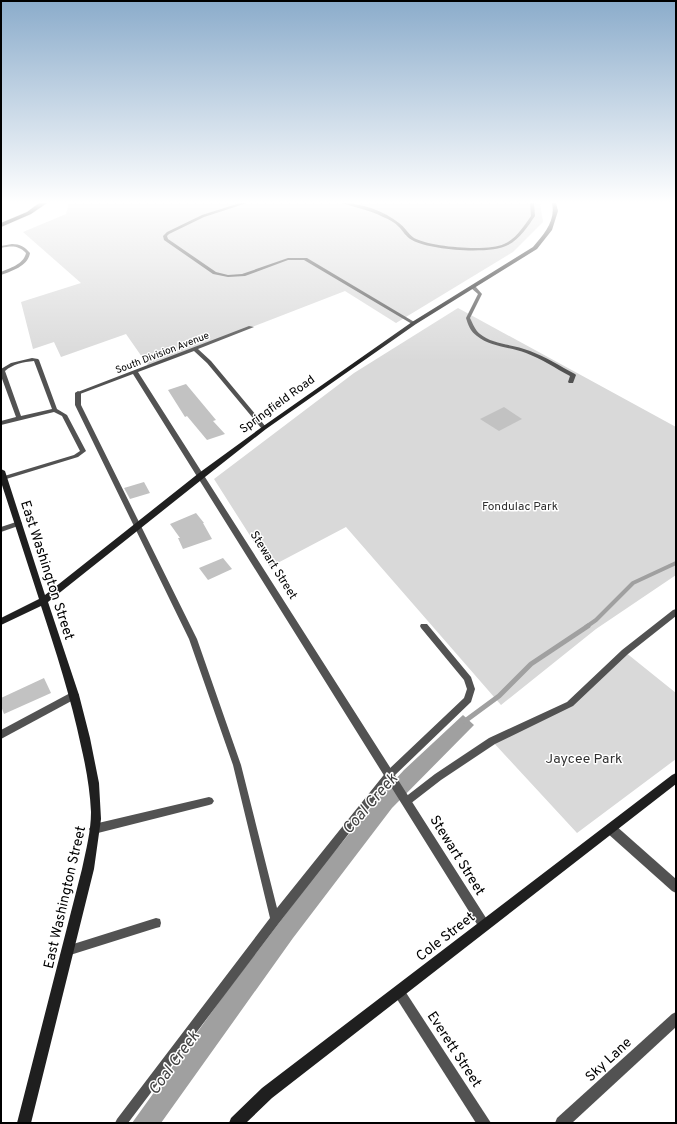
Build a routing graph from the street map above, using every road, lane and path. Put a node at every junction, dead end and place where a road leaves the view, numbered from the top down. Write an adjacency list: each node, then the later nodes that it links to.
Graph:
1 (28, 255): 4 (lane)
2 (189, 255): 6 (lane)
3 (523, 255): 5 (main road, Springfield Road)
4 (1, 274)
5 (474, 287): 6 (main road, Springfield Road); 10 (lane)
6 (414, 323): 15 (main road, Springfield Road)
7 (251, 327): 8 (street, South Division Avenue)
8 (195, 349): 9 (street, South Division Avenue); 15 (street)
9 (135, 372): 11 (street, South Division Avenue); 17 (street, Stewart Street)
10 (571, 382)
11 (78, 393): 19 (lane)
12 (55, 410): 13 (lane); 13 (lane); 16 (lane)
13 (19, 418): 14 (lane)
14 (1, 423)
15 (264, 428): 17 (main road, Springfield Road)
16 (2, 474): 18 (main road, East Washington Street)
17 (202, 475): 19 (main road, Springfield Road); 27 (street, Stewart Street)
18 (19, 523): 20 (lane); 21 (main road, East Washington Street)
19 (137, 526): 21 (main road, Springfield Road); 34 (lane)
20 (1, 530)
21 (43, 600): 23 (main road, Springfield Road); 25 (main road, East Washington Street)
22 (676, 612): 30 (lane)
23 (1, 622)
24 (424, 626): 27 (lane)
25 (74, 695): 26 (street); 31 (main road, East Washington Street)
26 (1, 735)
27 (390, 774): 30 (street, Stewart Street); 34 (lane)
28 (676, 778): 32 (main road, Cole Street)
29 (209, 801): 31 (lane)
30 (407, 801): 36 (street, Stewart Street)
31 (94, 829): 37 (main road, East Washington Street)
32 (611, 829): 33 (street); 36 (main road, Cole Street)
33 (676, 887)
34 (275, 920): 41 (lane)
35 (156, 923): 37 (lane)
36 (484, 924): 38 (main road, Cole Street)
37 (67, 951): 40 (main road, East Washington Street)
38 (398, 992): 42 (main road, Cole Street); 43 (street, Everett Street)
39 (676, 1018): 44 (street, Sky Lane)
40 (24, 1123)
41 (121, 1123)
42 (236, 1123)
43 (484, 1123)
44 (562, 1123)

